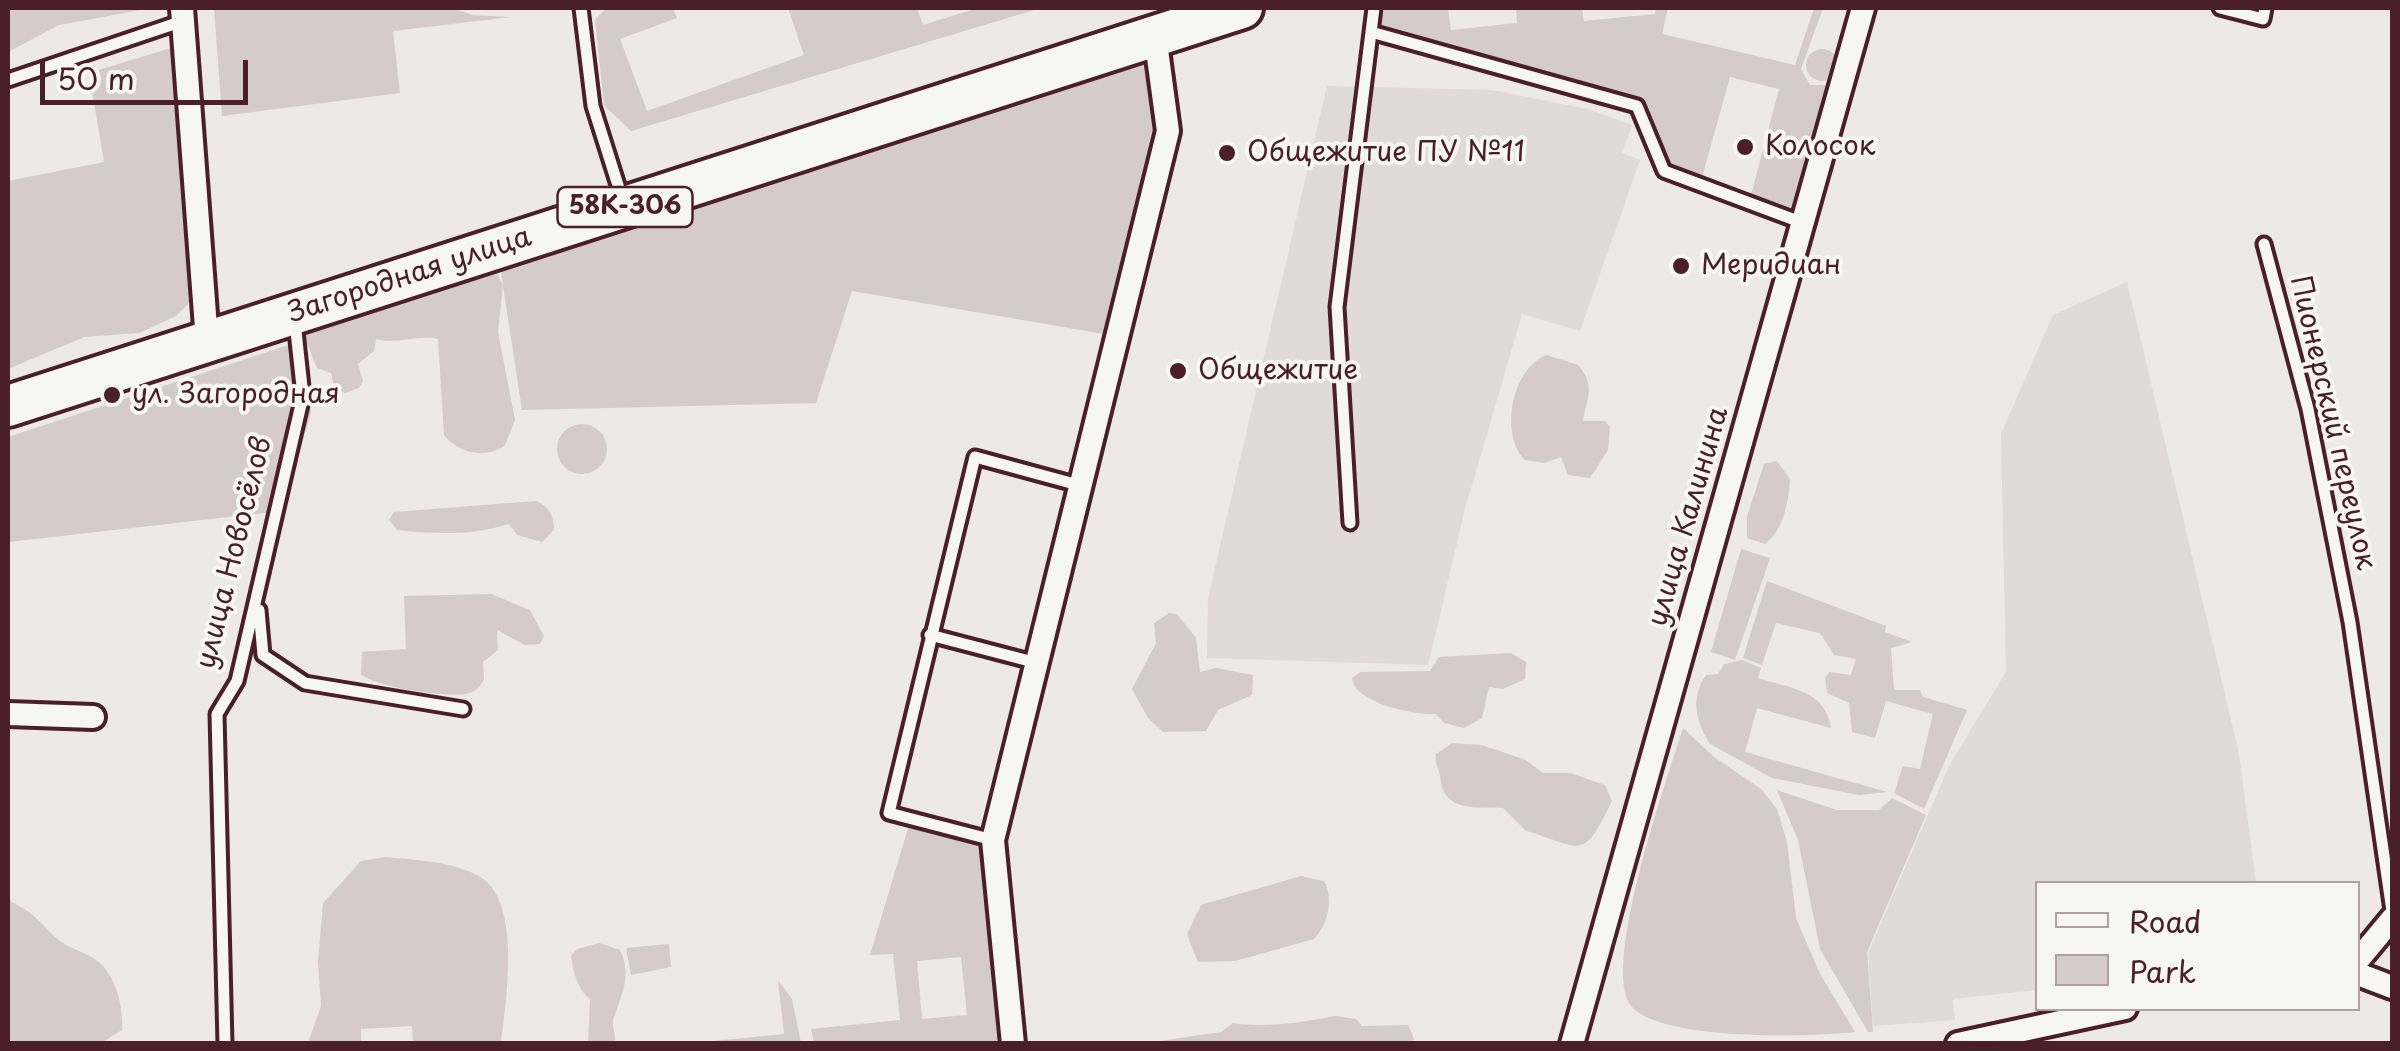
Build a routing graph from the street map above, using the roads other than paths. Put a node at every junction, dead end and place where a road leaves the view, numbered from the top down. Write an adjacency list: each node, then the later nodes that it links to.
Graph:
1 (582, 8): 11 (lane)
2 (1242, 8): 9 (highway, Загородная улица / 58К-306)
3 (1374, 8): 8 (lane)
4 (1863, 8): 12 (street, улица Калинина)
5 (2220, 8): 6 (lane)
6 (2265, 8)
7 (182, 14): 10 (lane); 15 (street)
8 (1371, 32): 12 (lane); 18 (lane)
9 (1156, 36): 11 (highway, Загородная улица / 58К-306); 17 (street)
10 (8, 80)
11 (625, 207): 14 (highway, Загородная улица / 58К-306)
12 (1803, 223): 33 (street, улица Калинина)
13 (2264, 244): 26 (lane, Пионерский переулок)
14 (294, 313): 15 (highway, Загородная улица / 58К-306); 19 (lane, улица Новосёлов)
15 (207, 341): 16 (highway, Загородная улица / 58К-306)
16 (8, 406)
17 (1082, 486): 20 (lane); 21 (street)
18 (1350, 523)
19 (258, 600): 22 (lane); 31 (lane, улица Новосёлов)
20 (930, 635): 21 (lane); 25 (lane)
21 (1038, 663): 25 (street)
22 (463, 709)
23 (8, 714): 24 (street)
24 (93, 717)
25 (993, 840): 32 (street)
26 (2392, 915): 27 (street)
27 (2360, 957)
28 (2360, 975): 29 (street)
29 (2392, 988)
30 (2110, 1011): 34 (street)
31 (225, 1044)
32 (1014, 1044)
33 (1572, 1044)
34 (1958, 1044)

